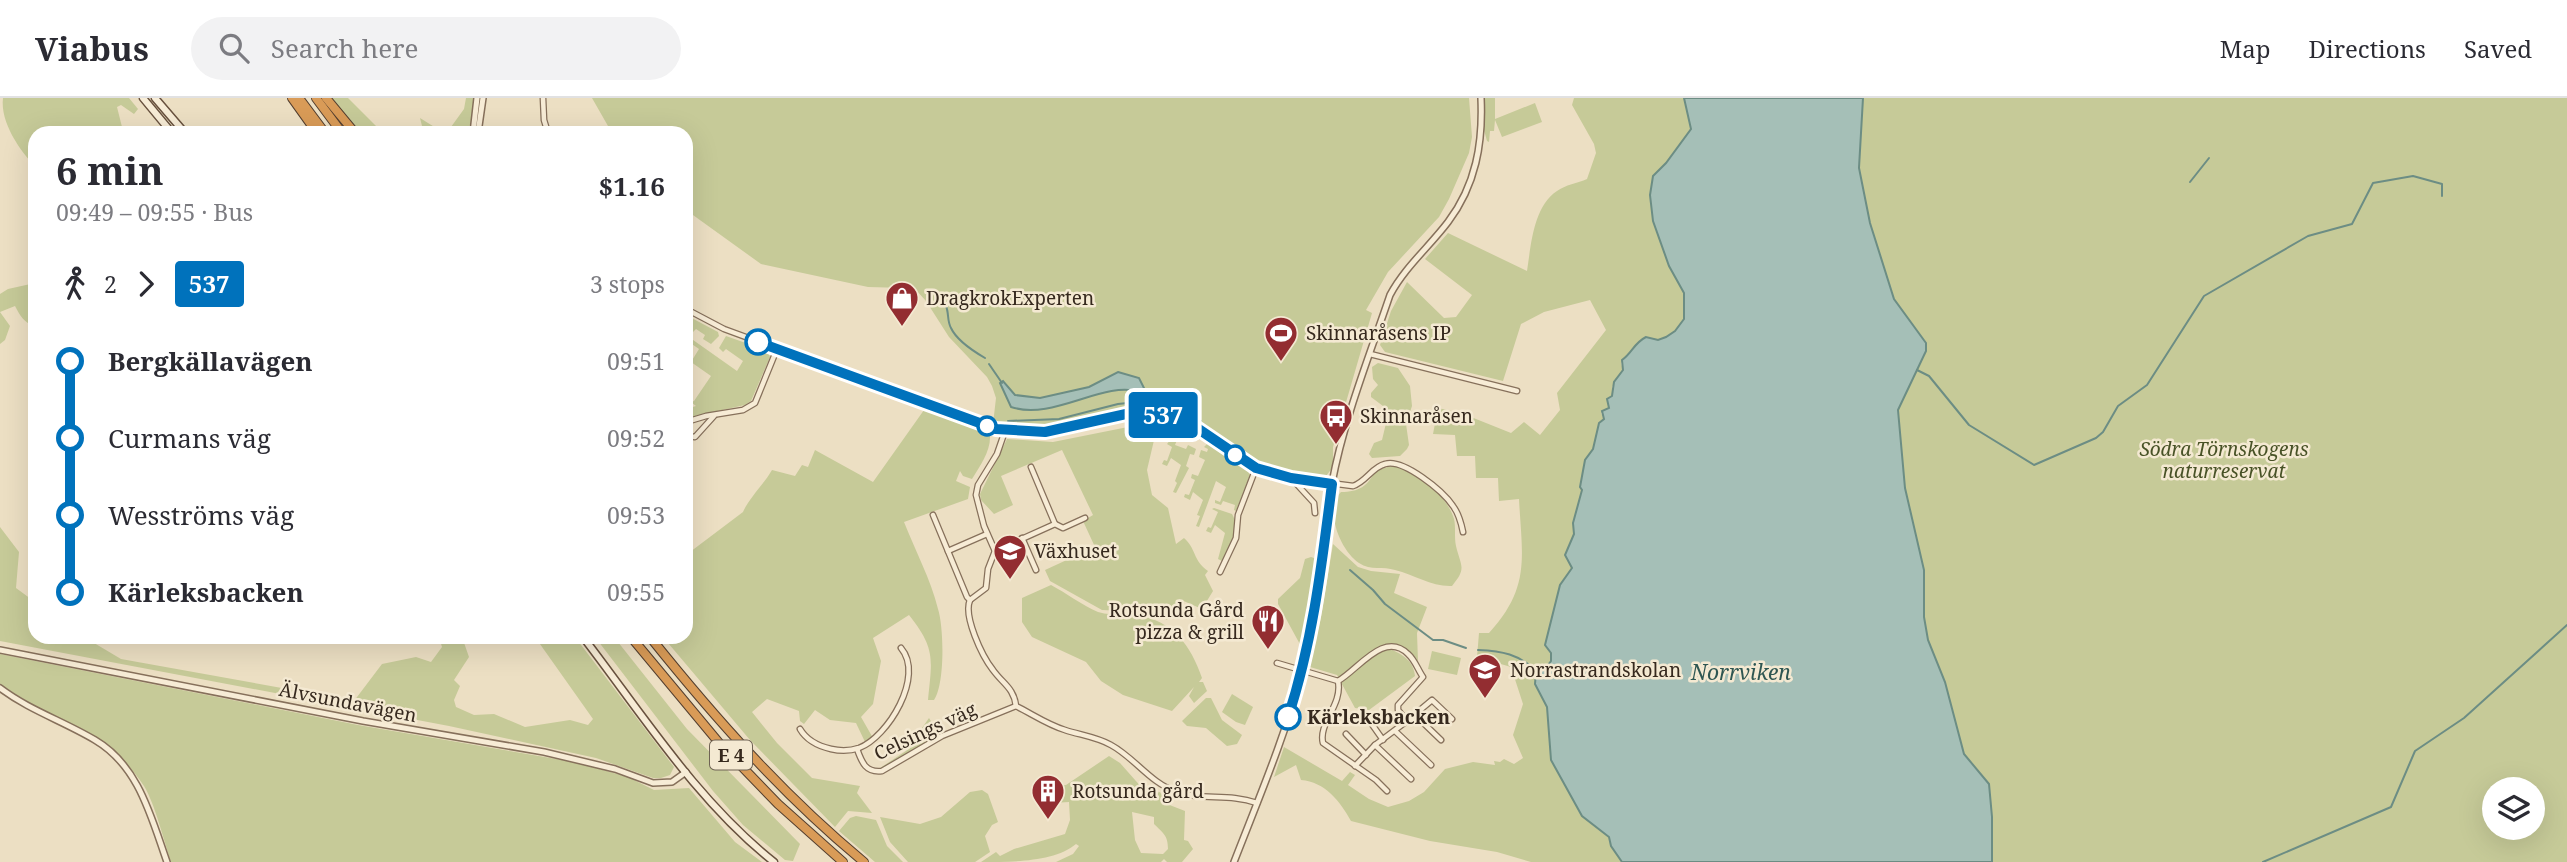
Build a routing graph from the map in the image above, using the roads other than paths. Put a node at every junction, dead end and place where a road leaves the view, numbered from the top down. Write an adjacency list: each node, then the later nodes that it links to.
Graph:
1 (292, 98): 11 (highway)
2 (299, 98): 12 (highway)
3 (316, 98): 13 (highway)
4 (326, 98): 14 (highway)
5 (482, 98): 15 (street); 16 (street)
6 (543, 98): 17 (street)
7 (1481, 98): 20 (street)
8 (150, 99): 9 (main road); 10 (main road)
9 (167, 126)
10 (178, 126)
11 (312, 126)
12 (319, 126)
13 (337, 126)
14 (349, 126)
15 (475, 126)
16 (479, 126)
17 (546, 126)
18 (693, 313): 19 (street)
19 (777, 349): 22 (street); 24 (street)
20 (1370, 354): 21 (street); 29 (street)
21 (1517, 391)
22 (715, 415): 23 (street); 25 (street)
23 (693, 420)
24 (1005, 431): 27 (street); 35 (street)
25 (693, 437)
26 (1031, 467): 33 (street)
27 (1256, 468): 28 (street); 40 (street)
28 (1291, 478): 29 (street); 30 (street)
29 (1332, 484): 34 (street); 48 (street)
30 (1315, 513)
31 (933, 515): 37 (street)
32 (1085, 518): 33 (street)
33 (1055, 524): 36 (street)
34 (1463, 532)
35 (987, 534): 37 (street); 38 (street)
36 (1022, 538): 38 (street); 39 (street)
37 (948, 551): 41 (street)
38 (995, 551): 41 (street)
39 (1036, 570)
40 (1220, 572)
41 (970, 600): 51 (street)
42 (588, 644): 66 (main road)
43 (637, 644): 72 (highway, E 4)
44 (657, 644): 73 (highway, E 4)
45 (901, 648): 62 (street)
46 (0, 650): 66 (street, Älvsundavägen)
47 (1277, 663): 48 (street)
48 (1302, 672): 49 (street); 69 (street)
49 (1338, 681): 54 (street); 65 (street)
50 (0, 688): 70 (street)
51 (1016, 706): 62 (street, Celsings väg); 69 (street)
52 (1415, 715): 53 (street); 54 (street); 60 (street)
53 (1452, 719)
54 (1407, 721): 57 (street)
55 (1371, 723): 59 (street)
56 (800, 729): 62 (street)
57 (1395, 731): 59 (street); 64 (street)
58 (1346, 734): 63 (street)
59 (1383, 740): 61 (street)
60 (1441, 740)
61 (1375, 745): 63 (street); 67 (street)
62 (857, 749)
63 (1366, 755): 65 (street)
64 (1431, 765)
65 (1355, 766): 68 (street)
66 (686, 772): 71 (main road)
67 (1411, 779)
68 (1387, 791)
69 (1257, 803): 74 (street)
70 (167, 862)
71 (774, 862)
72 (843, 862)
73 (864, 862)
74 (1234, 862)

